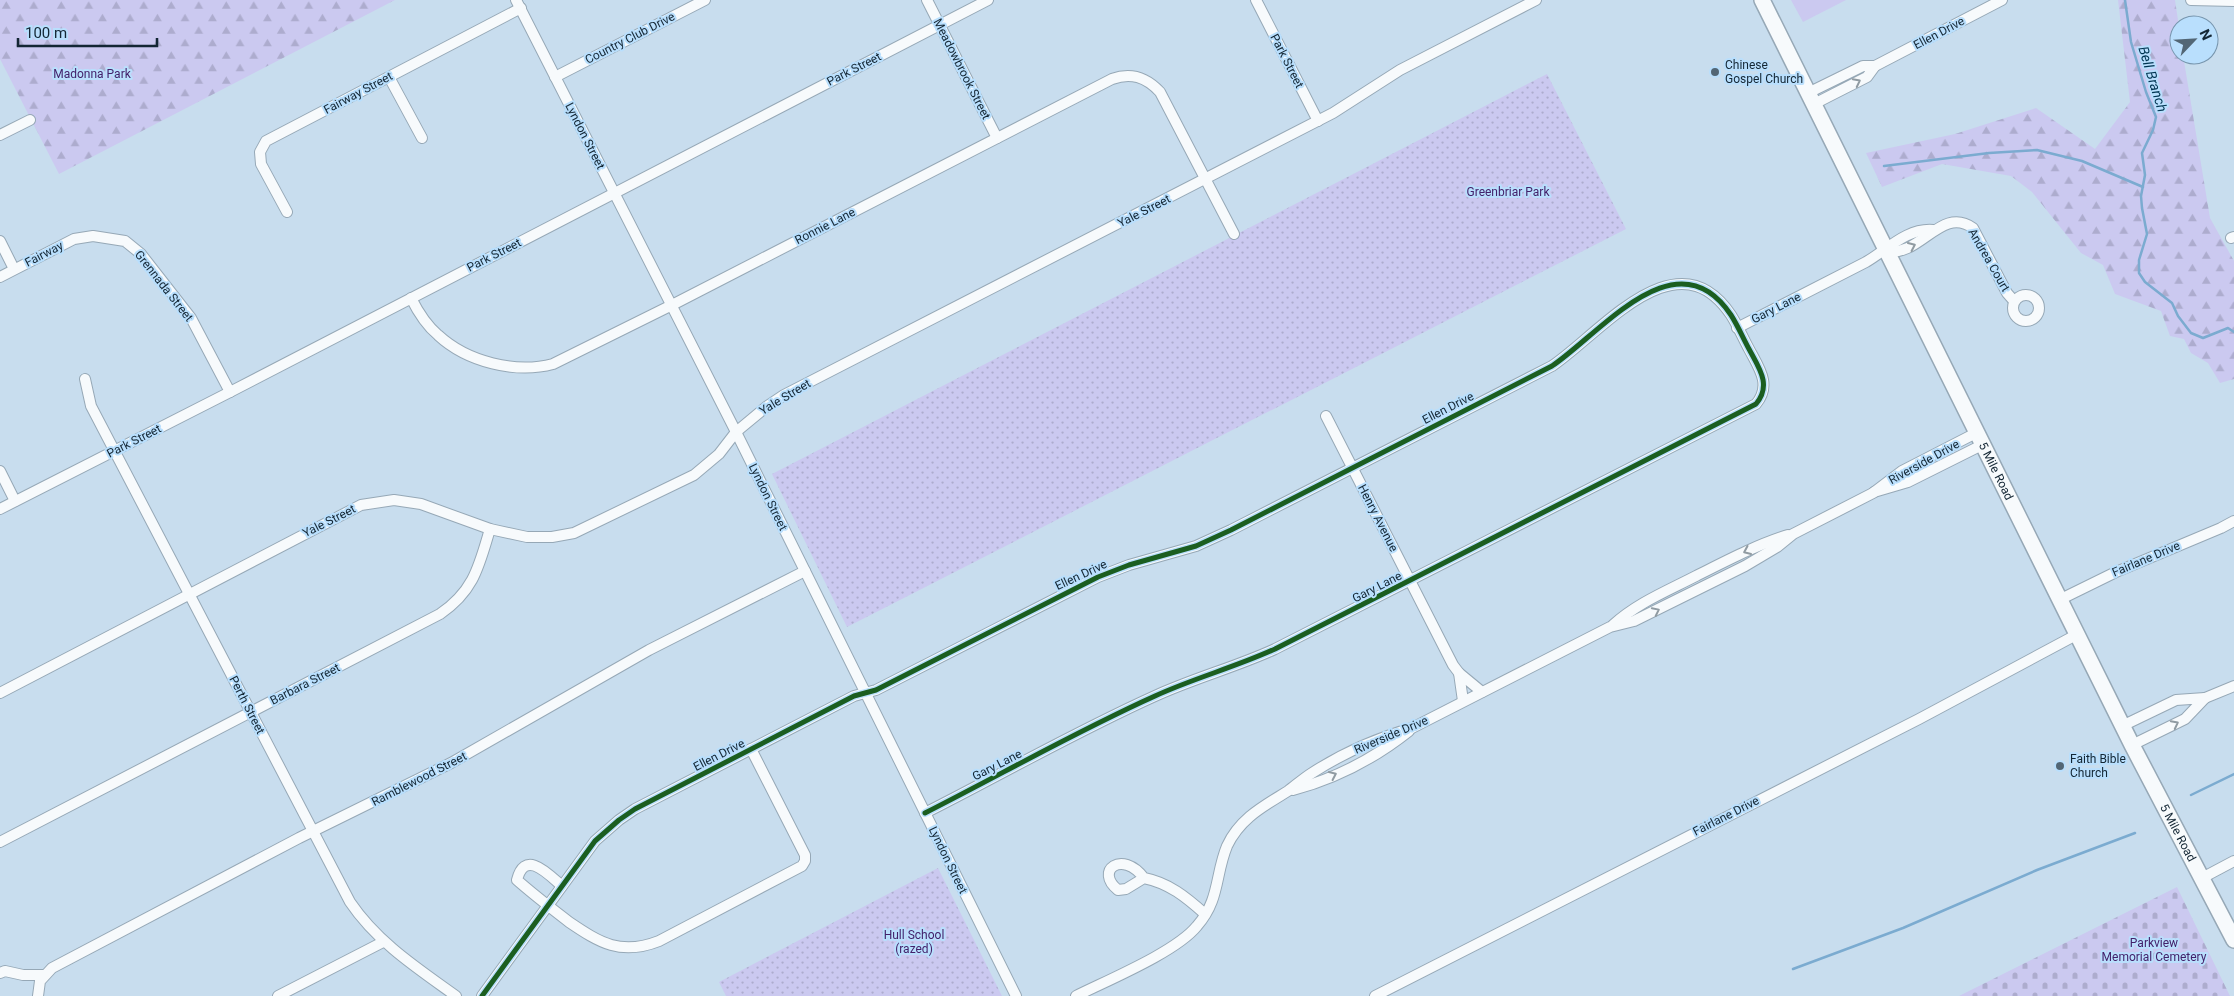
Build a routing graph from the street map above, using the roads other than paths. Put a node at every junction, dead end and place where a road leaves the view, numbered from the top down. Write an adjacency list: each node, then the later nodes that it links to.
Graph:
1 (705, 0): 13 (street, Country Club Drive)
2 (926, 0): 11 (street, Meadowbrook Street)
3 (988, 0): 11 (street, Park Street)
4 (1256, 0): 16 (street, Park Street)
5 (1536, 0): 16 (street, Yale Street)
6 (1762, 0): 14 (main road, 5 Mile Road)
7 (2002, 0): 14 (street, Ellen Drive)
8 (2191, 0): 9 (street)
9 (2234, 1)
10 (519, 4): 12 (street, Fairway Street); 13 (street, Lyndon Street)
11 (939, 25): 19 (street, Meadowbrook Street); 21 (street, Park Street)
12 (390, 77): 18 (street); 22 (street, Fairway Street)
13 (555, 77): 21 (street, Lyndon Street)
14 (1811, 98): 26 (main road, 5 Mile Road)
15 (30, 120): 17 (street)
16 (1318, 121): 20 (street, Yale Street)
17 (0, 135)
18 (422, 138)
19 (997, 138): 20 (street, Ronnie Lane); 31 (street, Ronnie Lane)
20 (1206, 179): 23 (street); 36 (street, Yale Street)
21 (615, 192): 29 (street, Park Street); 31 (street, Lyndon Street)
22 (287, 212)
23 (1234, 234)
24 (89, 237): 27 (street, Fairway); 34 (street, Grennada Street)
25 (0, 241): 27 (street)
26 (1886, 251): 30 (street, Andrea Court); 32 (street, Gary Lane); 37 (main road, 5 Mile Road)
27 (14, 270): 28 (street, Fairway)
28 (0, 277)
29 (411, 298): 31 (street, Ronnie Lane); 34 (street, Park Street)
30 (2014, 301)
31 (672, 305): 36 (street, Lyndon Street)
32 (1737, 328): 39 (street, Ellen Drive); 46 (street, Gary Lane)
33 (85, 379): 38 (street, Perth Street)
34 (230, 392): 38 (street, Park Street)
35 (1326, 416): 39 (street, Henry Avenue)
36 (736, 432): 44 (street, Yale Street); 45 (street, Lyndon Street)
37 (1979, 439): 48 (main road, 5 Mile Road); 53 (street, Riverside Drive)
38 (114, 451): 41 (street, Park Street); 47 (street, Perth Street)
39 (1353, 467): 46 (street, Henry Avenue); 52 (street, Ellen Drive)
40 (0, 471): 41 (street)
41 (15, 501): 42 (street, Park Street)
42 (0, 509)
43 (2234, 520): 48 (street, Fairlane Drive)
44 (490, 529): 47 (street, Yale Street); 57 (street, Barbara Street)
45 (805, 571): 52 (street, Lyndon Street); 62 (street, Ramblewood Street)
46 (1410, 581): 50 (street, Henry Avenue); 61 (street, Gary Lane)
47 (189, 595): 54 (street, Yale Street); 57 (street, Perth Street)
48 (2059, 600): 49 (main road, 5 Mile Road)
49 (2076, 635): 58 (main road, 5 Mile Road); 80 (street, Fairlane Drive)
50 (1459, 673): 53 (street, Henry Avenue); 56 (street, Henry Avenue)
51 (2234, 686): 55 (street)
52 (865, 692): 60 (street, Ellen Drive); 61 (street, Lyndon Street)
53 (1482, 692): 56 (street, Riverside Drive)
54 (0, 693)
55 (2205, 698): 58 (street); 59 (street, one-way to 55)
56 (1463, 701): 69 (street, Riverside Drive)
57 (251, 712): 62 (street, Perth Street); 63 (street, Barbara Street)
58 (2122, 726): 59 (main road, 5 Mile Road)
59 (2132, 746): 66 (main road, 5 Mile Road)
60 (752, 749): 67 (street, Ellen Drive); 68 (street)
61 (925, 813): 78 (street, Lyndon Street)
62 (312, 832): 71 (street, Perth Street); 73 (street, Ramblewood Street)
63 (0, 842)
64 (2234, 861): 66 (street)
65 (1144, 878): 69 (street)
66 (2202, 878): 70 (main road, 5 Mile Road)
67 (562, 886): 68 (street, Ellen Drive); 68 (street)
68 (547, 907): 77 (street, Ellen Drive)
69 (1205, 914): 79 (street, Riverside Drive)
70 (2234, 940)
71 (383, 942): 75 (street); 76 (street, Perth Street)
72 (0, 973): 73 (street)
73 (44, 975): 74 (street)
74 (38, 992)
75 (278, 996)
76 (456, 996)
77 (482, 996)
78 (1016, 996)
79 (1076, 996)
80 (1375, 996)

